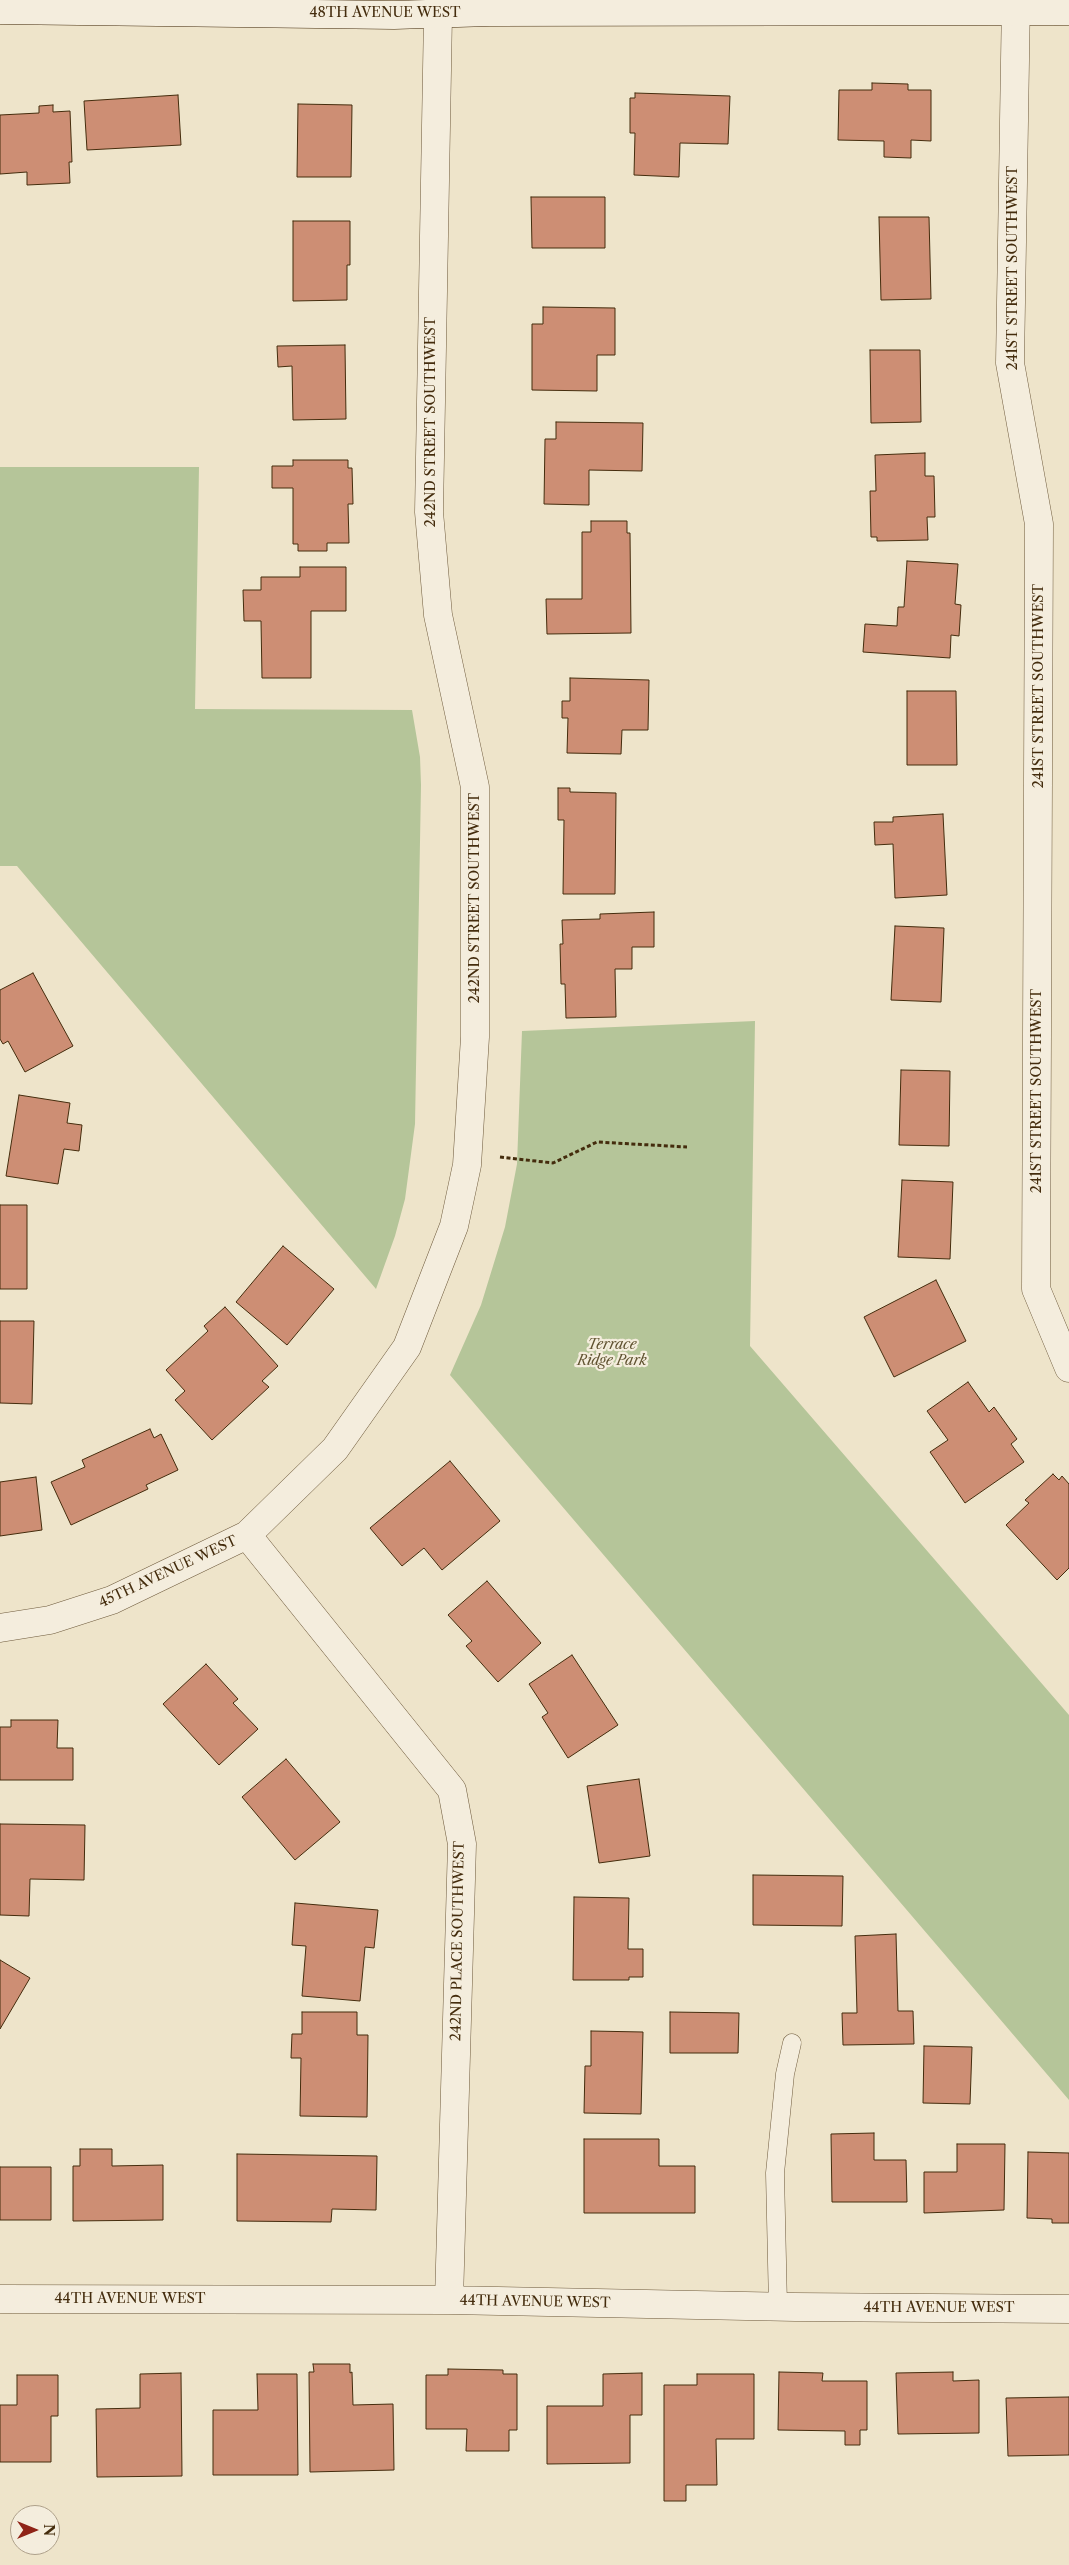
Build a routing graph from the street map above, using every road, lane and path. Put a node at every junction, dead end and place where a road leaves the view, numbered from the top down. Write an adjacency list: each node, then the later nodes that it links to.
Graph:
1 (490, 6): 2 (street, 48TH AVENUE WEST); 5 (street, 48TH AVENUE WEST)
2 (1016, 6): 4 (street, 48TH AVENUE WEST); 8 (street, 241ST STREET SOUTHWEST)
3 (0, 10): 5 (street, 48TH AVENUE WEST)
4 (1069, 11)
5 (438, 15): 7 (street, 242ND STREET SOUTHWEST)
6 (687, 1147): 7 (path)
7 (467, 1152): 9 (street, 242ND STREET SOUTHWEST)
8 (1069, 1368)
9 (247, 1535): 10 (street, 45TH AVENUE WEST); 13 (street, 242ND PLACE SOUTHWEST)
10 (0, 1628)
11 (792, 2043): 14 (lane)
12 (0, 2299): 13 (street, 44TH AVENUE WEST)
13 (449, 2300): 14 (street, 44TH AVENUE WEST)
14 (778, 2306): 15 (street, 44TH AVENUE WEST)
15 (1069, 2309)

